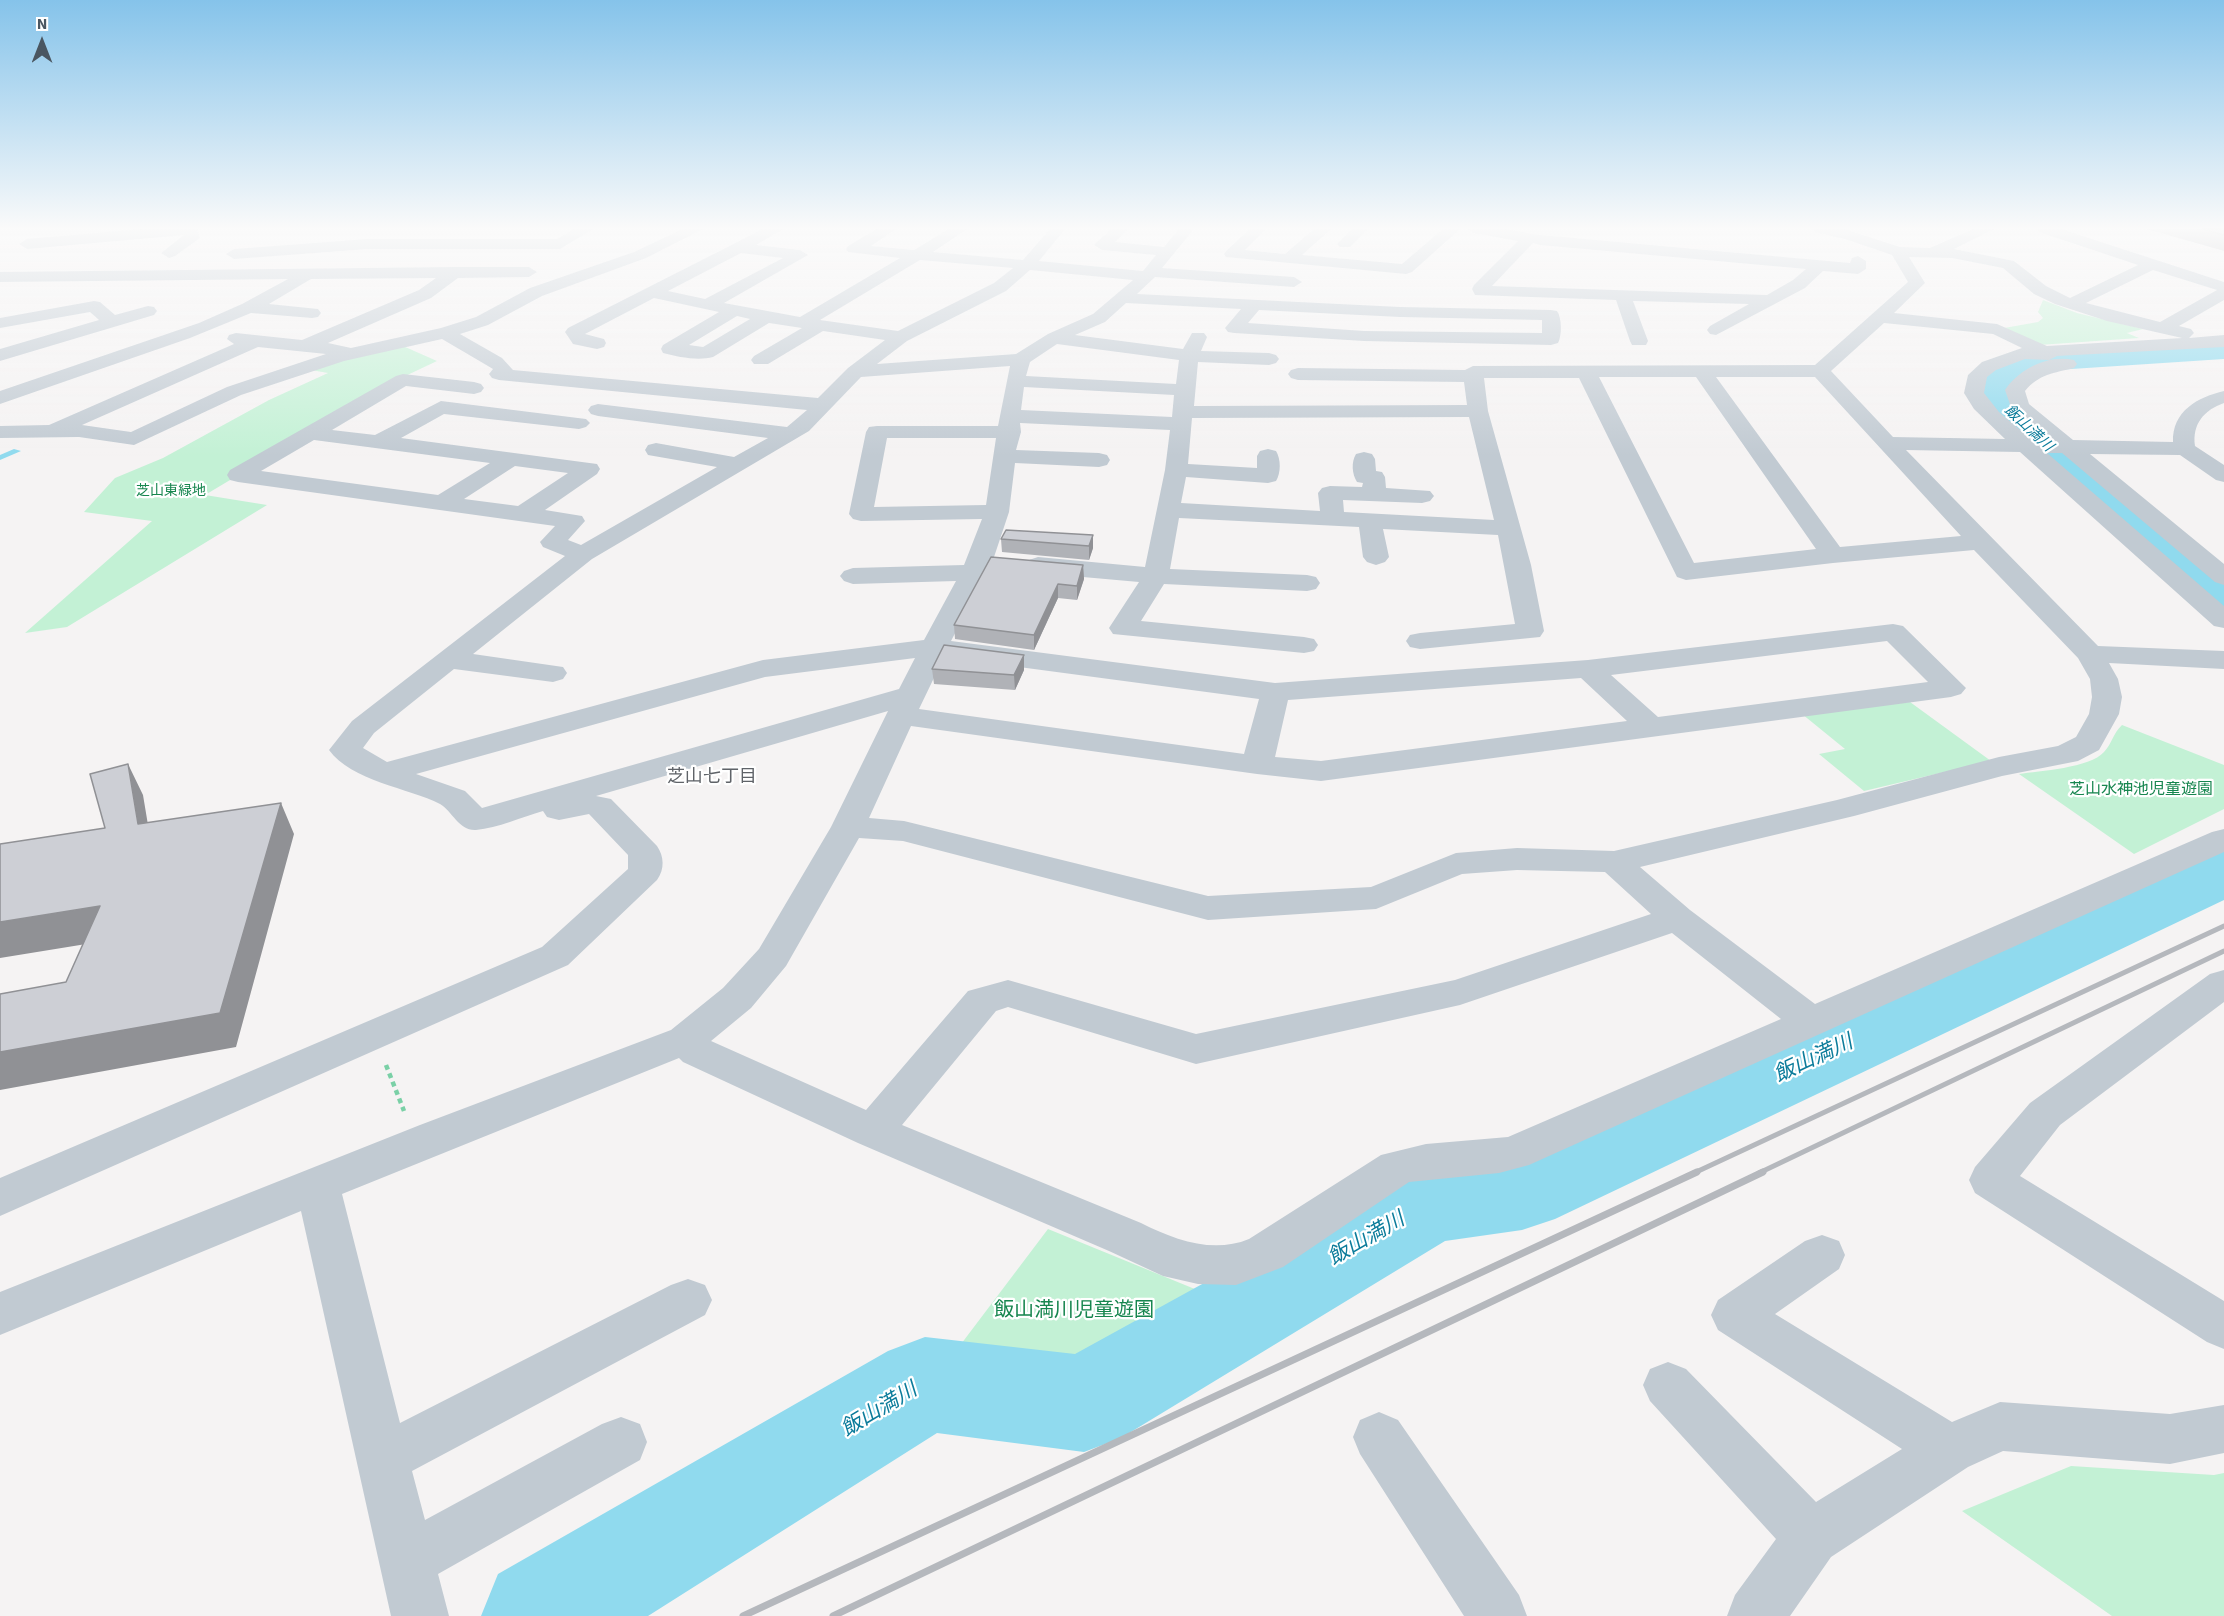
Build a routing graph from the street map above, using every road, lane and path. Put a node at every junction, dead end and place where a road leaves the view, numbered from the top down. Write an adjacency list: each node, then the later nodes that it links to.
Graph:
1 (256, 304): 16 (street)
2 (401, 304): 36 (street)
3 (513, 304): 29 (street)
4 (627, 304): 35 (street)
5 (841, 304): 27 (street)
6 (968, 304): 31 (street)
7 (1116, 304): 32 (street)
8 (1227, 304): 15 (street)
9 (1626, 304): 22 (street)
10 (1764, 304): 24 (street)
11 (1893, 304): 21 (street)
12 (2073, 304): 28 (street)
13 (2204, 304): 28 (street)
14 (706, 305): 18 (street)
15 (1253, 306): 15 (street)
16 (249, 308): 19 (street); 30 (street)
17 (148, 310): 26 (street)
18 (733, 311): 20 (street); 20 (street)
19 (312, 313)
20 (766, 317): 27 (street)
21 (1880, 317): 41 (street); 45 (street)
22 (1631, 319): 23 (street); 34 (street)
23 (1653, 319)
24 (1697, 321)
25 (0, 323): 26 (street)
26 (112, 323): 40 (street)
27 (812, 323): 31 (street); 43 (street)
28 (2163, 328): 37 (street)
29 (445, 333): 39 (street); 51 (street)
30 (187, 334): 33 (street); 54 (street)
31 (901, 337): 46 (street)
32 (1054, 339): 38 (street); 44 (street)
33 (256, 341): 36 (street); 62 (street)
34 (1639, 341)
35 (597, 343)
36 (306, 346): 39 (street)
37 (2222, 346): 41 (street)
38 (1193, 347): 42 (street); 56 (street)
39 (357, 352): 62 (street)
40 (1, 353)
41 (2057, 358): 67 (street); 67 (street)
42 (1269, 359)
43 (761, 360)
44 (1018, 370): 46 (street); 56 (street); 59 (street)
45 (1820, 371): 48 (street); 66 (street)
46 (855, 372): 55 (street)
47 (1586, 372): 48 (street); 50 (street); 89 (street)
48 (1702, 372): 89 (street)
49 (1298, 374): 50 (street)
50 (1474, 376): 58 (street)
51 (634, 387): 55 (street); 57 (street)
52 (474, 388): 63 (street)
53 (2224, 397): 68 (street)
54 (0, 398)
55 (822, 405): 64 (street)
56 (1184, 409): 58 (street); 59 (street); 76 (street)
57 (598, 410): 60 (street); 64 (street)
58 (1478, 411): 86 (street)
59 (1006, 417): 70 (street); 82 (street)
60 (579, 423): 65 (street); 72 (street)
61 (0, 432): 62 (street)
62 (46, 433)
63 (308, 433): 65 (street); 80 (street)
64 (791, 434): 75 (street)
65 (377, 443): 72 (street)
66 (1888, 443): 67 (street); 87 (street)
67 (2049, 447): 68 (street); 94 (street); 96 (street)
68 (2186, 449): 77 (street)
69 (656, 450): 75 (street)
70 (1006, 456): 74 (street); 82 (street)
71 (1268, 456): 76 (street)
72 (517, 459): 80 (street); 83 (street)
73 (1364, 459): 78 (street)
74 (1099, 460)
75 (737, 464): 88 (street)
76 (1176, 470): 81 (street)
77 (2224, 475)
78 (1374, 494): 79 (street); 84 (street)
79 (1422, 496)
80 (442, 503): 83 (street)
81 (1170, 510): 84 (street); 93 (street)
82 (997, 512): 91 (street)
83 (523, 514): 88 (street)
84 (1333, 518): 85 (street)
85 (1370, 520): 86 (street); 90 (street)
86 (1509, 528): 97 (street)
87 (1980, 542): 89 (street); 100 (street)
88 (583, 554): 101 (street)
89 (1833, 555)
90 (1376, 557)
91 (992, 564): 92 (street); 93 (street); 99 (street)
92 (853, 576)
93 (1156, 576): 95 (street); 98 (street)
94 (2224, 577)
95 (1307, 583)
96 (2224, 620)
97 (1420, 641)
98 (1304, 645)
99 (934, 647): 105 (street); 106 (street); 109 (street)
100 (2090, 654): 102 (street); 113 (street)
101 (449, 660): 104 (street); 109 (street)
102 (2224, 660)
103 (1588, 669): 105 (street); 107 (street); 107 (street)
104 (553, 673)
105 (1275, 692): 108 (street)
106 (907, 706): 108 (street); 110 (street); 111 (street)
107 (1652, 728): 108 (street)
108 (1257, 765)
109 (383, 773): 110 (street)
110 (475, 820): 117 (street)
111 (848, 827): 113 (street); 118 (street)
112 (2224, 839): 116 (street)
113 (1614, 861): 114 (street)
114 (1677, 918): 116 (street); 120 (street)
115 (2224, 983): 126 (street)
116 (1812, 1022): 120 (street)
117 (376, 1036): 119 (path); 122 (street)
118 (685, 1040): 120 (street); 121 (street)
119 (405, 1116)
120 (873, 1131)
121 (318, 1187): 125 (street); 132 (street)
122 (0, 1198)
123 (1822, 1255): 131 (street)
124 (688, 1300): 132 (street)
125 (0, 1314)
126 (2224, 1327)
127 (1668, 1384): 133 (street)
128 (2224, 1429): 131 (street)
129 (1379, 1437): 136 (street)
130 (621, 1442): 134 (street)
131 (1949, 1449): 133 (street)
132 (383, 1459): 134 (street)
133 (1811, 1538): 137 (street)
134 (407, 1560): 135 (street)
135 (420, 1616)
136 (1498, 1616)
137 (1756, 1616)

